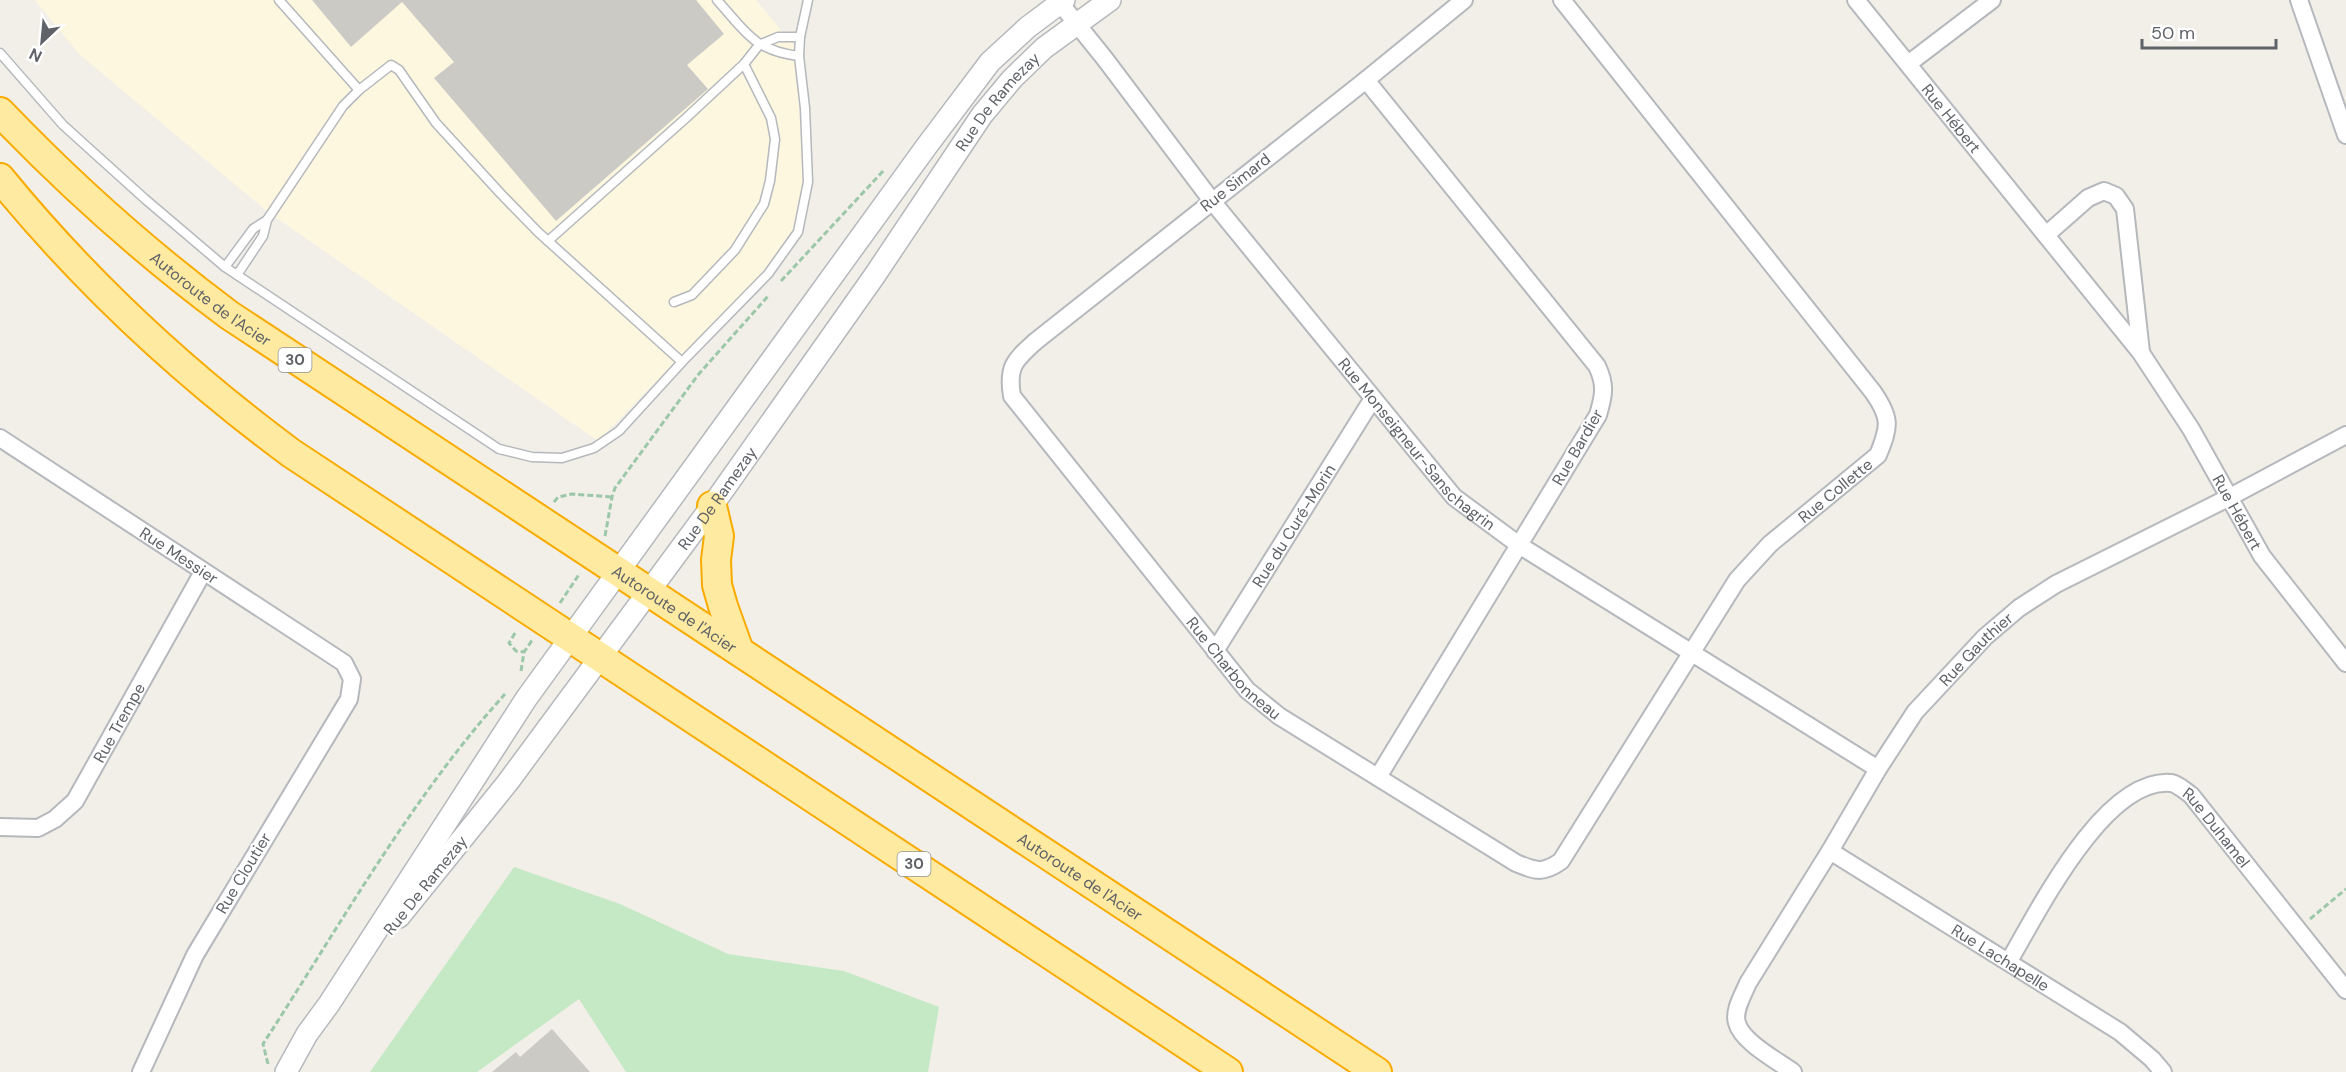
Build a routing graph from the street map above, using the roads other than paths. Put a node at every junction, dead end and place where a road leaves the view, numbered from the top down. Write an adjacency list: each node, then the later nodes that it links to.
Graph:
1 (279, 0): 19 (lane)
2 (717, 0): 13 (lane)
3 (808, 0): 12 (lane)
4 (1110, 0): 11 (street, Rue De Ramezay)
5 (1464, 0): 18 (street, Rue Simard)
6 (1562, 0): 45 (street, Rue Collette)
7 (1856, 0): 17 (street, Rue Hébert)
8 (1992, 0): 17 (street)
9 (2299, 0): 21 (street)
10 (1060, 1): 11 (street, Rue Monseigneur-Sanschagrin); 40 (street, Rue De Ramezay)
11 (1077, 24): 23 (street, Rue Monseigneur-Sanschagrin); 37 (street, Rue De Ramezay)
12 (800, 37): 13 (lane); 15 (lane)
13 (759, 45): 15 (lane); 16 (lane)
14 (0, 53): 27 (lane)
15 (799, 56): 31 (lane)
16 (744, 64): 26 (lane); 29 (lane)
17 (1908, 64): 25 (street, Rue Hébert)
18 (1366, 80): 23 (street, Rue Simard); 38 (street, Rue Bardier)
19 (359, 90): 24 (lane); 26 (lane)
20 (0, 112): 40 (highway, Autoroute de l'Acier / 30)
21 (2346, 135)
22 (0, 178): 42 (highway, 30)
23 (1212, 201): 32 (street, Rue Simard); 33 (street, Rue Monseigneur-Sanschagrin)
24 (267, 220): 27 (lane); 28 (lane)
25 (2046, 235): 30 (street, Rue Hébert); 30 (street, Rue Hébert)
26 (548, 241): 31 (lane)
27 (225, 267): 28 (lane)
28 (237, 275): 31 (lane)
29 (674, 302)
30 (2141, 353): 36 (street, Rue Hébert)
31 (682, 362)
32 (1011, 368): 44 (street, Rue Charbonneau)
33 (1372, 399): 38 (street, Rue Monseigneur-Sanschagrin); 44 (street, Rue du Curé-Morin)
34 (2346, 435): 36 (street, Rue Gauthier)
35 (0, 438): 39 (street, Rue Messier)
36 (2228, 498): 47 (street, Rue Hébert); 49 (street, Rue Gauthier)
37 (712, 506): 41 (street, Rue De Ramezay); 43 (highway)
38 (1519, 545): 45 (street, Rue Monseigneur-Sanschagrin); 50 (street, Rue Bardier)
39 (203, 572): 48 (street, Rue Messier); 51 (street, Rue Trempe)
40 (618, 572): 41 (highway, Autoroute de l'Acier / 30); 42 (street, Rue De Ramezay)
41 (648, 591): 43 (highway, Autoroute de l'Acier / 30); 46 (street, Rue De Ramezay)
42 (570, 637): 46 (highway, 30); 56 (street, Rue De Ramezay)
43 (739, 651): 60 (highway, Autoroute de l'Acier / 30)
44 (1215, 651): 50 (street, Rue Charbonneau)
45 (1690, 652): 49 (street, Rue Monseigneur-Sanschagrin); 53 (street, Rue Collette)
46 (599, 656): 56 (street, Rue De Ramezay); 59 (highway, 30)
47 (2346, 663)
48 (352, 679): 57 (street, Rue Cloutier)
49 (1878, 769): 52 (street, Rue Gauthier)
50 (1378, 777): 53 (street, Rue Charbonneau)
51 (0, 827)
52 (1830, 851): 54 (street, Rue Lachapelle); 61 (street, Rue Gauthier)
53 (1549, 869)
54 (2009, 961): 55 (street, Rue Duhamel); 62 (street, Rue Lachapelle)
55 (2346, 990)
56 (329, 1004): 58 (street, Rue De Ramezay)
57 (141, 1072)
58 (286, 1072)
59 (1228, 1072)
60 (1377, 1072)
61 (1793, 1072)
62 (2163, 1072)

